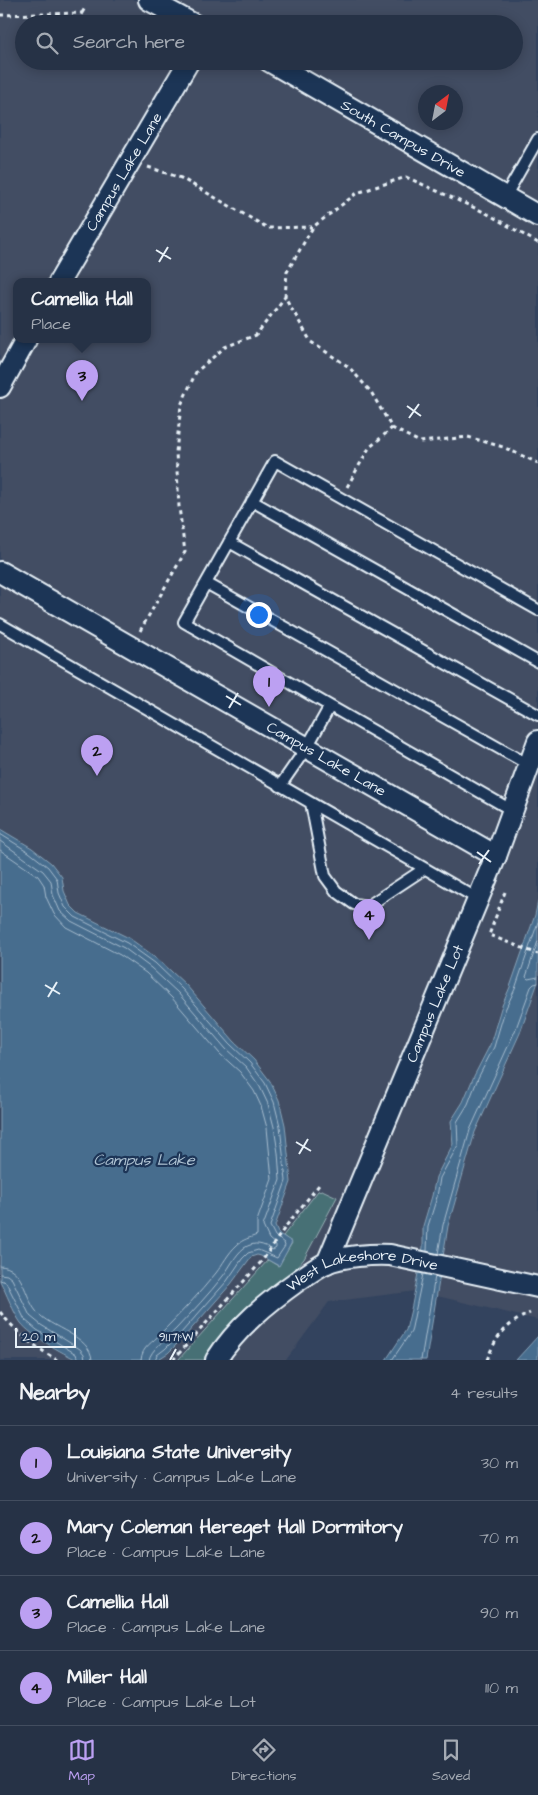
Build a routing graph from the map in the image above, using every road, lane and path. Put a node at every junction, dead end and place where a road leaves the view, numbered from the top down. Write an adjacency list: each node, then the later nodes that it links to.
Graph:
1 (149, 0): 2 (street)
2 (172, 6): 6 (street)
3 (85, 8): 4 (path)
4 (82, 13): 5 (path)
5 (0, 15)
6 (182, 15)
7 (184, 70): 10 (street, Campus Lake Lane)
8 (285, 70): 11 (street, South Campus Drive)
9 (538, 139): 11 (lane)
10 (130, 160): 13 (path); 15 (street, Campus Lake Lane)
11 (505, 197): 12 (street, South Campus Drive)
12 (538, 216)
13 (313, 228): 14 (path); 16 (path)
14 (538, 243)
15 (61, 278)
16 (285, 297): 19 (path); 28 (path)
17 (24, 343): 18 (street)
18 (0, 387)
19 (392, 428): 20 (path); 21 (path)
20 (538, 463)
21 (340, 498): 22 (lane); 26 (lane)
22 (252, 501): 23 (lane); 29 (lane)
23 (229, 542): 25 (lane); 31 (lane)
24 (0, 572): 28 (street, Campus Lake Lane)
25 (206, 583): 30 (lane); 34 (lane)
26 (538, 610)
27 (0, 624): 35 (lane)
28 (131, 647): 33 (street, Campus Lake Lane)
29 (538, 662)
30 (330, 706): 33 (lane); 37 (lane)
31 (538, 715)
32 (538, 741): 34 (street, Campus Lake Lot)
33 (307, 747): 35 (lane); 38 (street, Campus Lake Lane)
34 (529, 765): 37 (street, Campus Lake Lot)
35 (280, 786): 36 (lane)
36 (310, 803): 39 (lane); 39 (lane)
37 (513, 811): 38 (street, Campus Lake Lot)
38 (496, 856): 40 (street, Campus Lake Lot)
39 (424, 869): 40 (lane)
40 (478, 899): 44 (street, Campus Lake Lot)
41 (489, 935): 42 (path)
42 (538, 954)
43 (319, 1185): 49 (path)
44 (327, 1263): 45 (street, West Lakeshore Drive); 50 (street, West Lakeshore Drive)
45 (538, 1288)
46 (0, 1312): 48 (path)
47 (530, 1313): 51 (path)
48 (57, 1360)
49 (173, 1360)
50 (216, 1360)
51 (487, 1360)

